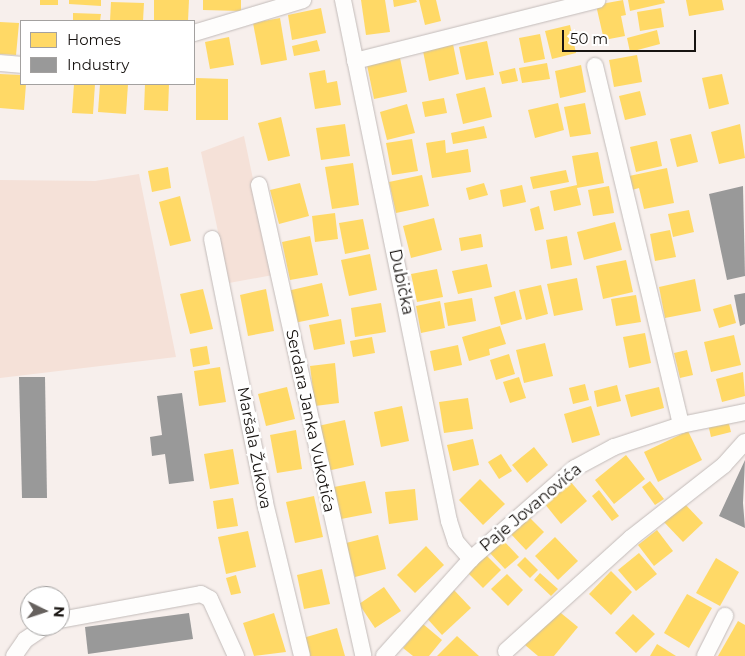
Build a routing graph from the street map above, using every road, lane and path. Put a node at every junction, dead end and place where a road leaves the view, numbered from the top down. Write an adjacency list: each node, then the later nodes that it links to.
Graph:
1 (303, 0): 4 (street)
2 (343, 0): 5 (street, Dubička)
3 (597, 0): 5 (street)
4 (195, 33)
5 (355, 62): 14 (street, Dubička)
6 (0, 63): 7 (street)
7 (20, 65)
8 (595, 66): 12 (street)
9 (259, 185): 22 (street, Serdara Janka Vukotića)
10 (212, 239): 21 (street, Maršala Žukova)
11 (745, 412): 12 (street, Paje Jovanovića)
12 (681, 425): 14 (street, Paje Jovanovića)
13 (745, 442): 18 (street)
14 (471, 559): 23 (street, Paje Jovanovića)
15 (724, 616): 24 (street)
16 (70, 618): 20 (street)
17 (31, 636): 19 (street)
18 (506, 651)
19 (14, 656)
20 (236, 656)
21 (302, 656)
22 (363, 656)
23 (384, 656)
24 (705, 656)

